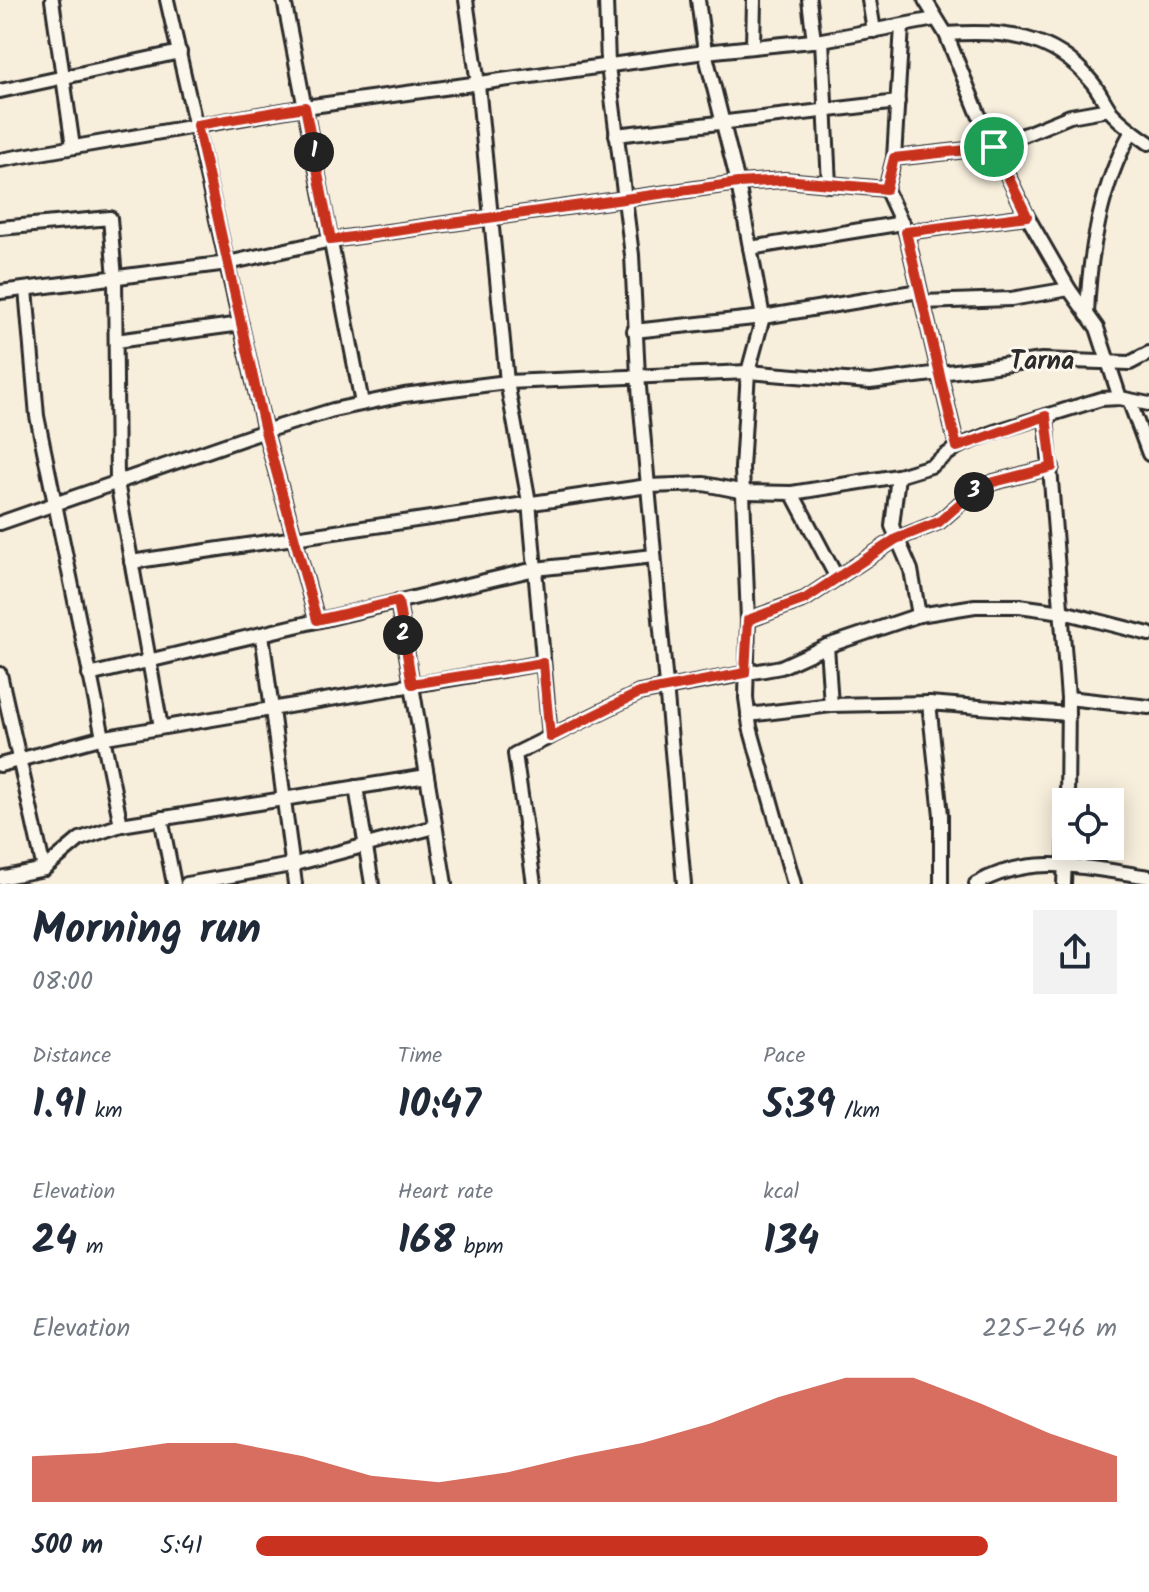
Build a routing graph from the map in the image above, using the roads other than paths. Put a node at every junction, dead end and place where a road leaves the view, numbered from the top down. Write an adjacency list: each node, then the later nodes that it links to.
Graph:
1 (52, 0): 20 (street)
2 (167, 0): 17 (street)
3 (284, 0): 24 (street)
4 (466, 0): 21 (street)
5 (606, 0): 19 (street)
6 (698, 0): 18 (street)
7 (754, 0): 16 (street)
8 (809, 0): 15 (street)
9 (869, 0): 13 (street)
10 (925, 0): 11 (street)
11 (935, 19): 12 (street); 14 (street)
12 (902, 26): 13 (street); 23 (street)
13 (874, 31): 15 (street)
14 (946, 34): 26 (street); 33 (street)
15 (818, 40): 16 (street); 25 (street)
16 (753, 46): 18 (street)
17 (180, 52): 20 (street); 28 (street)
18 (705, 52): 19 (street); 27 (street)
19 (608, 66): 21 (street); 30 (street)
20 (63, 77): 22 (street); 32 (street)
21 (478, 84): 24 (street); 41 (street)
22 (0, 91)
23 (898, 102): 25 (street); 34 (street)
24 (305, 107): 28 (street); 44 (street)
25 (824, 108): 27 (street); 37 (street)
26 (1109, 109): 29 (street); 33 (street)
27 (724, 124): 30 (street); 36 (street)
28 (197, 125): 32 (street); 46 (street)
29 (1132, 131): 31 (street); 52 (street)
30 (616, 135): 39 (street)
31 (1148, 140)
32 (73, 147): 35 (street)
33 (994, 147): 34 (street); 40 (street)
34 (894, 158): 38 (street)
35 (0, 160)
36 (738, 183): 37 (street); 39 (street); 45 (street)
37 (829, 185): 38 (street)
38 (886, 189): 43 (street)
39 (624, 200): 41 (street); 55 (street)
40 (1027, 216): 43 (street); 49 (street)
41 (491, 218): 44 (street); 62 (street)
42 (0, 228): 47 (street)
43 (904, 228): 45 (street); 51 (street)
44 (331, 240): 46 (street); 64 (street)
45 (750, 248): 53 (street)
46 (228, 263): 47 (street); 54 (street)
47 (115, 278): 48 (street); 56 (street)
48 (26, 289): 50 (street); 77 (street)
49 (1069, 289): 51 (street); 52 (street)
50 (0, 292)
51 (921, 296): 53 (street); 61 (street)
52 (1087, 315): 58 (street)
53 (763, 317): 55 (street); 59 (street)
54 (241, 324): 56 (street); 67 (street)
55 (634, 331): 60 (street)
56 (116, 341): 72 (street)
57 (1149, 353): 58 (street)
58 (1112, 363): 61 (street); 63 (street)
59 (748, 372): 60 (street); 61 (street); 74 (street)
60 (638, 376): 62 (street); 73 (street)
61 (939, 376): 68 (street)
62 (507, 382): 64 (street); 76 (street)
63 (1125, 399): 65 (street); 66 (street); 69 (street)
64 (362, 403): 67 (street)
65 (1149, 404)
66 (1046, 416): 68 (street); 70 (street)
67 (265, 431): 72 (street); 79 (street)
68 (957, 447): 71 (street)
69 (1149, 454)
70 (1052, 467): 80 (street); 86 (street)
71 (898, 476): 75 (street); 80 (street)
72 (117, 482): 77 (street); 82 (street)
73 (648, 486): 74 (street); 76 (street); 81 (street)
74 (745, 492): 75 (street); 89 (street)
75 (792, 493): 84 (street)
76 (529, 502): 79 (street); 83 (street)
77 (55, 504): 78 (street); 97 (street)
78 (0, 523)
79 (293, 538): 82 (street); 88 (street)
80 (896, 539): 84 (street); 87 (street)
81 (654, 556): 83 (street); 99 (street)
82 (131, 562): 93 (street)
83 (535, 569): 85 (street); 94 (street)
84 (837, 578): 89 (street)
85 (398, 601): 88 (street); 98 (street)
86 (1063, 612): 87 (street); 91 (street); 101 (street)
87 (919, 615): 92 (street)
88 (317, 620): 90 (street)
89 (748, 620): 95 (street)
90 (262, 634): 93 (street); 105 (street)
91 (1149, 634)
92 (827, 646): 95 (street); 103 (street)
93 (149, 661): 97 (street); 108 (street)
94 (543, 663): 98 (street); 109 (street)
95 (745, 673): 99 (street); 107 (street)
96 (0, 674): 100 (street)
97 (89, 675): 110 (street)
98 (412, 684): 105 (street); 113 (street)
99 (666, 687): 109 (street); 133 (street)
100 (2, 694): 111 (street)
101 (1068, 698): 104 (street); 106 (street)
102 (929, 703): 103 (street); 106 (street); 135 (street)
103 (831, 705): 107 (street)
104 (1149, 707)
105 (271, 708): 108 (street); 116 (street)
106 (1068, 714): 115 (street)
107 (748, 715): 134 (street)
108 (161, 727): 110 (street)
109 (550, 737): 132 (street)
110 (100, 738): 111 (street); 118 (street)
111 (19, 761): 112 (street); 124 (street)
112 (0, 765)
113 (427, 776): 114 (street); 119 (street)
114 (356, 787): 116 (street); 120 (street)
115 (1067, 788)
116 (281, 799): 117 (street); 122 (street)
117 (161, 818): 118 (street); 127 (street)
118 (121, 825): 124 (street)
119 (435, 827): 120 (street); 131 (street)
120 (366, 845): 122 (street); 130 (street)
121 (1065, 860): 123 (street)
122 (291, 865): 128 (street); 129 (street)
123 (1065, 865): 125 (street); 136 (street); 137 (street)
124 (44, 869): 126 (street)
125 (1149, 877)
126 (0, 878)
127 (174, 884)
128 (187, 884)
129 (295, 884)
130 (372, 884)
131 (445, 884)
132 (534, 884)
133 (684, 884)
134 (794, 884)
135 (941, 884)
136 (976, 884)
137 (1064, 884)

